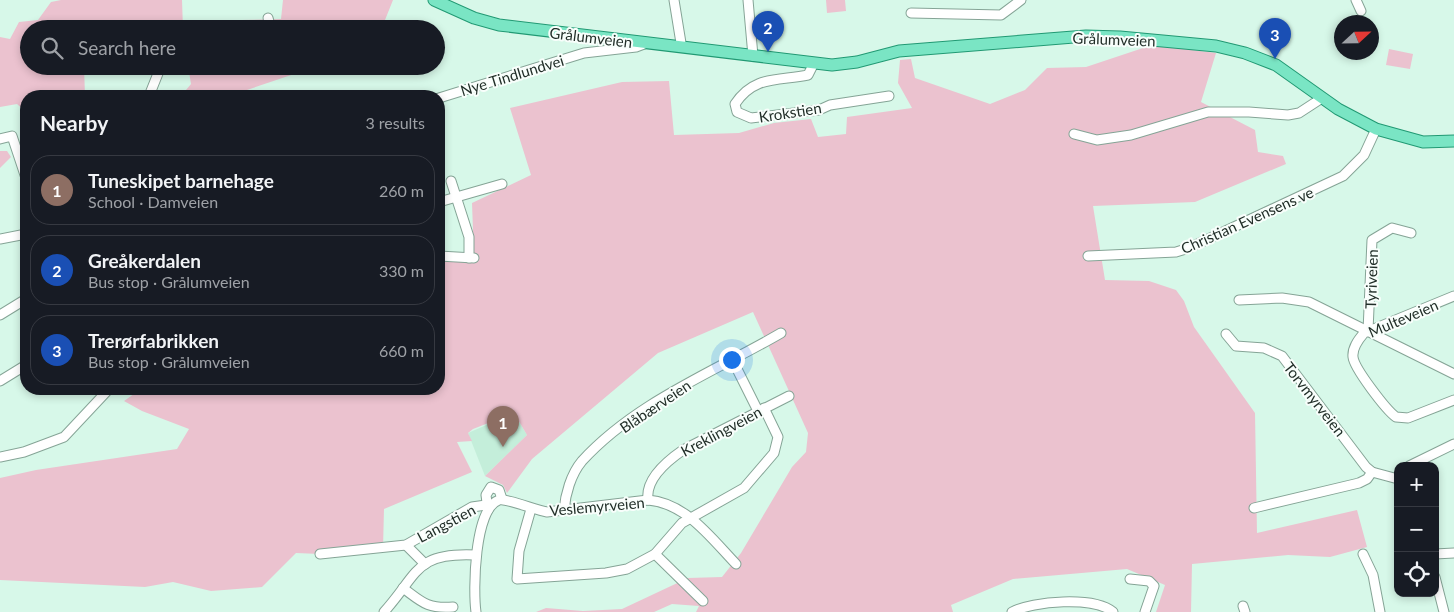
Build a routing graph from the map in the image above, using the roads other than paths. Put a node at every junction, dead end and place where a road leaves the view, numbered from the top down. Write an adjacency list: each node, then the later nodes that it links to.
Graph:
1 (434, 0): 9 (main road, Grålumveien)
2 (674, 0): 8 (street)
3 (748, 0): 10 (street)
4 (1021, 0): 7 (street)
5 (1356, 0): 6 (street)
6 (1361, 11)
7 (911, 13)
8 (681, 43)
9 (644, 44): 10 (main road, Grålumveien); 14 (street, Nye Tindlundvei)
10 (753, 56): 11 (main road, Grålumveien)
11 (814, 63): 15 (street, Krokstien); 16 (main road, Grålumveien)
12 (157, 75): 13 (street)
13 (151, 90)
14 (445, 96)
15 (889, 96)
16 (1322, 98): 17 (main road, Grålumveien); 18 (street)
17 (1376, 129): 20 (main road, Grålumveien); 30 (street, Christian Evensens ve)
18 (1074, 134)
19 (0, 140): 21 (street)
20 (1454, 142)
21 (20, 160)
22 (451, 181): 24 (street)
23 (502, 184): 24 (street)
24 (456, 197): 25 (street); 29 (street)
25 (445, 200)
26 (1411, 233): 35 (street, Tyriveien)
27 (20, 235): 28 (street)
28 (0, 239)
29 (445, 256)
30 (1088, 256)
31 (1454, 296): 35 (street, Multeveien)
32 (1239, 300): 35 (street)
33 (20, 303): 34 (street)
34 (0, 315)
35 (1368, 331): 40 (street); 46 (street, Multeveien)
36 (781, 333): 38 (street, Blåbærveien)
37 (1226, 334): 51 (street, Torvmyrveien)
38 (733, 361): 47 (street); 58 (street, Blåbærveien)
39 (20, 369): 41 (street)
40 (1454, 374)
41 (0, 381)
42 (96, 395): 45 (street)
43 (102, 395): 45 (street)
44 (790, 396): 47 (street, Kreklingveien)
45 (97, 400): 49 (street)
46 (1454, 400)
47 (761, 410): 54 (street, Kreklingveien); 59 (street)
48 (1454, 444): 50 (street)
49 (0, 457)
50 (1418, 462)
51 (1372, 472): 52 (street); 55 (street)
52 (1394, 478)
53 (502, 499): 56 (street); 56 (street, Veslemyrveien); 57 (street, Veslemyrveien)
54 (648, 500): 58 (street, Veslemyrveien); 59 (street, Veslemyrveien)
55 (1254, 508)
56 (487, 509): 60 (street, Langstien); 63 (street)
57 (531, 509): 58 (street, Veslemyrveien); 64 (street)
58 (564, 511)
59 (689, 518): 64 (street); 68 (street, Veslemyrveien)
60 (406, 544): 62 (street, Langstien); 67 (street, Langstien)
61 (1454, 553): 66 (street)
62 (320, 554)
63 (476, 554): 67 (street, Langstien); 76 (street)
64 (655, 554): 72 (street)
65 (1363, 554): 80 (street)
66 (1439, 554)
67 (425, 564): 70 (street, Langstien)
68 (736, 564)
69 (1130, 579): 79 (street)
70 (403, 588): 74 (street); 75 (street, Langstien)
71 (1439, 593): 81 (street)
72 (703, 601)
73 (452, 607): 74 (street)
74 (424, 609)
75 (384, 612)
76 (476, 612)
77 (1012, 612): 78 (street)
78 (1112, 612)
79 (1145, 612)
80 (1380, 612)
81 (1444, 612)

